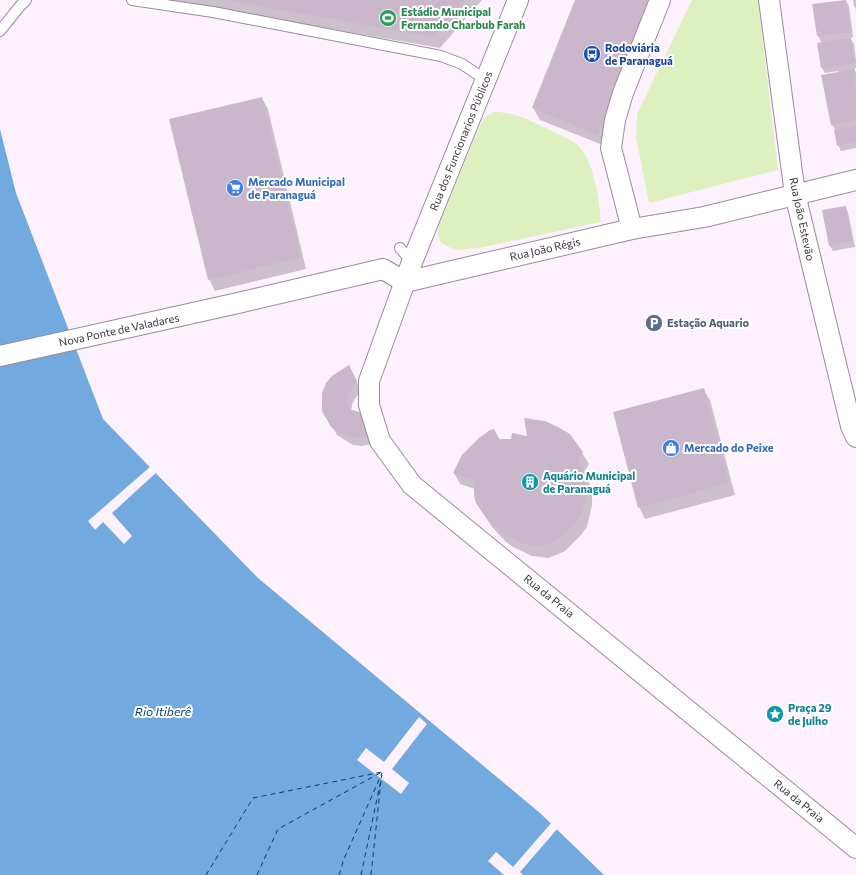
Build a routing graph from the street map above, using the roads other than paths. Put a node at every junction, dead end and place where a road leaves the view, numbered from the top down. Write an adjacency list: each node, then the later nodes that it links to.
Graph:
1 (26, 0): 6 (lane)
2 (132, 0): 7 (lane)
3 (518, 0): 7 (street, Rua dos Funcionarios Públicos)
4 (660, 0): 10 (street)
5 (769, 0): 9 (street, Rua João Estevão)
6 (0, 31)
7 (486, 80): 11 (street, Rua dos Funcionarios Públicos)
8 (856, 180): 9 (street, Rua João Régis)
9 (795, 194): 10 (street, Rua João Régis); 13 (street, Rua João Estevão)
10 (632, 229): 11 (street, Rua João Régis)
11 (405, 282): 12 (street, Nova Ponte de Valadares); 14 (street, Rua da Praia)
12 (0, 356)
13 (856, 435)
14 (856, 848)

